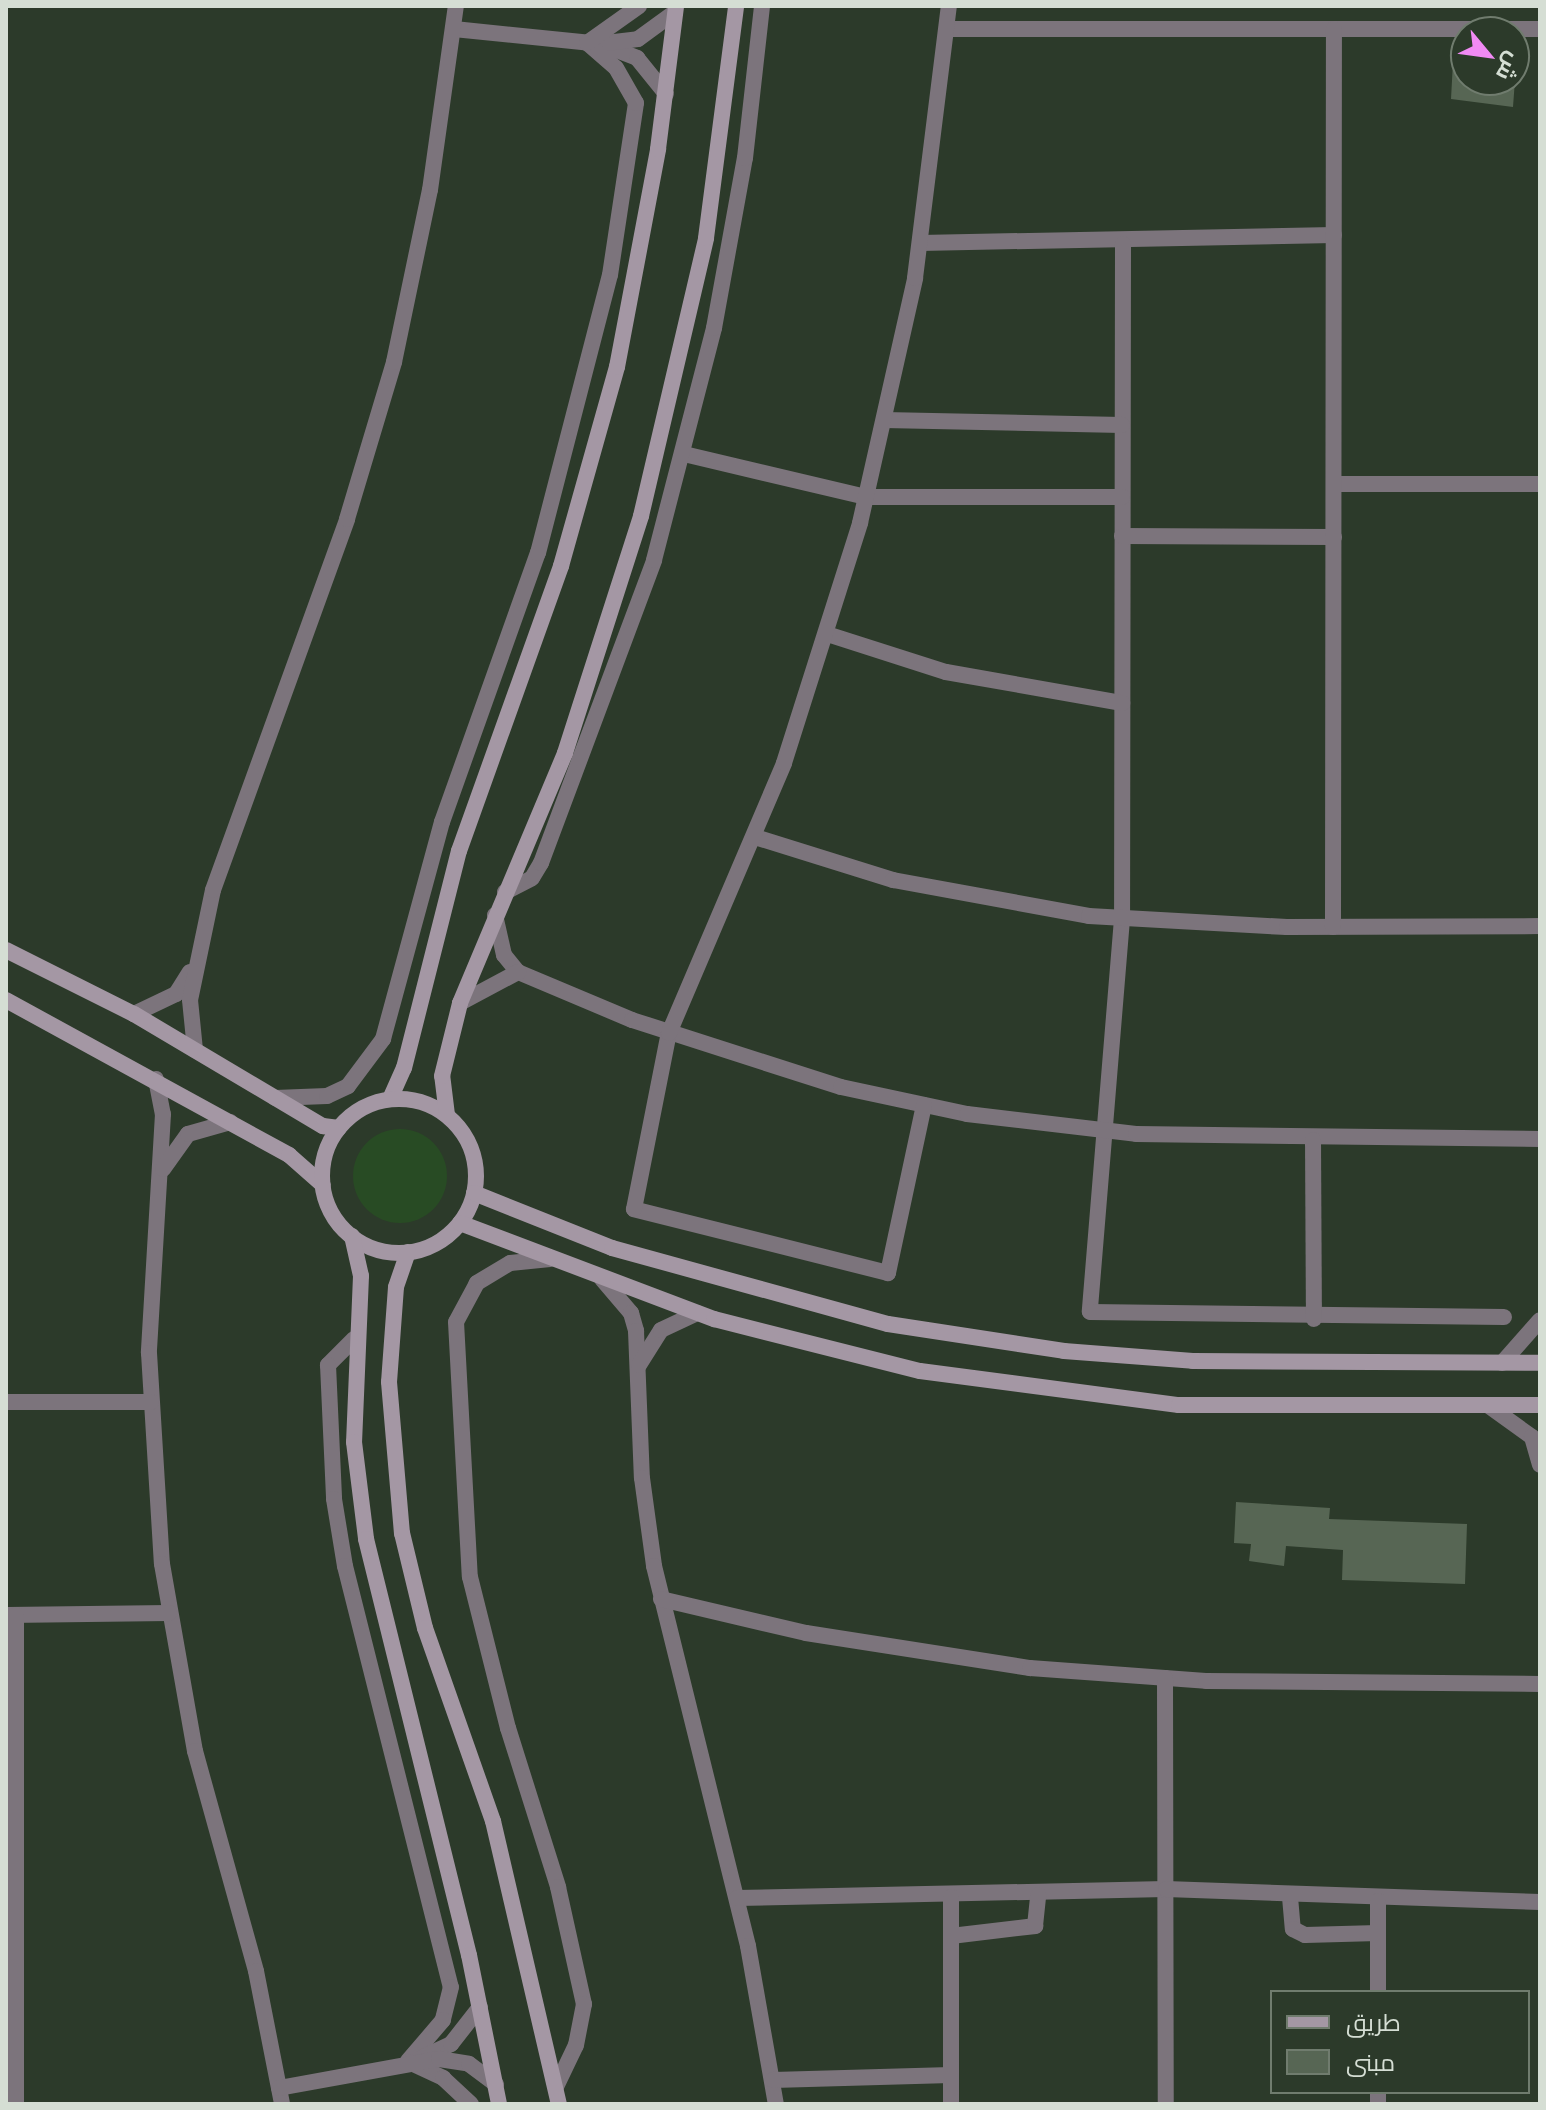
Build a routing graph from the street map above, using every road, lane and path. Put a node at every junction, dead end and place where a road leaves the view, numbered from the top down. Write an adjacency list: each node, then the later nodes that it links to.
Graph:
1 (456, 6): 7 (street)
2 (639, 6): 11 (street)
3 (736, 6): 28 (main road)
4 (762, 6): 18 (street)
5 (949, 6): 8 (street)
6 (676, 9): 11 (street); 12 (main road)
7 (454, 29): 11 (street); 34 (street)
8 (947, 29): 9 (street); 14 (street)
9 (1334, 29): 10 (street); 13 (street)
10 (1540, 29)
11 (594, 43): 12 (street); 42 (street)
12 (666, 94): 43 (main road)
13 (1334, 235): 15 (street); 19 (street)
14 (920, 243): 15 (street); 16 (street)
15 (1123, 244): 17 (street)
16 (884, 420): 17 (street); 21 (street)
17 (1122, 425): 22 (street)
18 (684, 454): 21 (street); 28 (street)
19 (1334, 484): 20 (street); 24 (street)
20 (1540, 484)
21 (866, 497): 22 (street); 25 (street)
22 (1122, 497): 23 (street)
23 (1122, 536): 24 (street); 26 (street)
24 (1334, 537): 32 (street)
25 (827, 634): 26 (street); 27 (street)
26 (1122, 703): 30 (street)
27 (755, 837): 30 (street); 39 (street)
28 (505, 892): 29 (main road)
29 (495, 913): 35 (street); 37 (main road)
30 (1122, 919): 32 (street); 48 (street)
31 (1540, 926): 32 (street)
32 (1333, 927)
33 (6, 950): 38 (main road)
34 (193, 968): 38 (street); 40 (street)
35 (518, 972): 37 (street); 39 (street)
36 (6, 1000): 41 (main road)
37 (460, 1003): 45 (main road)
38 (134, 1014): 40 (main road)
39 (669, 1033): 44 (street); 44 (street)
40 (195, 1050): 42 (main road)
41 (156, 1079): 46 (main road); 50 (street)
42 (275, 1098): 47 (main road)
43 (390, 1099): 45 (main road); 47 (main road)
44 (924, 1105): 48 (street)
45 (447, 1115): 55 (main road)
46 (230, 1122): 49 (street); 53 (main road)
47 (339, 1128): 53 (main road)
48 (1105, 1132): 52 (street); 63 (street)
49 (188, 1134): 50 (street); 54 (street)
50 (162, 1135): 54 (street)
51 (1540, 1139): 52 (street)
52 (1313, 1140): 63 (street)
53 (323, 1185): 57 (main road)
54 (158, 1186): 70 (street)
55 (474, 1193): 56 (main road); 66 (main road)
56 (460, 1223): 58 (main road); 59 (main road)
57 (352, 1236): 58 (main road); 65 (main road)
58 (408, 1252): 96 (main road)
59 (550, 1259): 60 (main road); 96 (street)
60 (602, 1279): 61 (main road); 68 (street)
61 (697, 1313): 68 (street); 72 (main road)
62 (1504, 1317): 63 (street)
63 (1314, 1319)
64 (1540, 1320): 66 (street)
65 (354, 1339): 90 (main road); 91 (street)
66 (1502, 1363): 67 (main road)
67 (1540, 1363)
68 (636, 1374): 74 (street)
69 (6, 1402): 70 (street)
70 (151, 1402): 75 (street)
71 (1540, 1405): 72 (main road)
72 (1489, 1406): 73 (street)
73 (1540, 1465)
74 (661, 1599): 77 (street); 83 (street)
75 (169, 1613): 76 (street); 95 (street)
76 (11, 1615): 88 (street)
77 (1165, 1678): 78 (street); 79 (street)
78 (1540, 1684)
79 (1166, 1889): 80 (street); 82 (street); 102 (street)
80 (1038, 1895): 81 (street); 87 (street)
81 (951, 1897): 83 (street); 87 (street)
82 (1290, 1897): 84 (street); 86 (street)
83 (737, 1898): 93 (street)
84 (1378, 1901): 85 (street); 86 (street)
85 (1540, 1902)
86 (1378, 1933): 89 (street)
87 (951, 1936): 92 (street)
88 (11, 1980): 97 (street)
89 (1378, 1990)
90 (480, 2007): 91 (street); 94 (main road)
91 (413, 2060): 94 (street); 95 (street); 98 (street)
92 (951, 2075): 93 (street); 101 (street)
93 (773, 2080): 100 (street)
94 (496, 2084): 99 (main road)
95 (281, 2096)
96 (558, 2096)
97 (16, 2104)
98 (471, 2104)
99 (499, 2104)
100 (776, 2104)
101 (951, 2104)
102 (1166, 2104)

